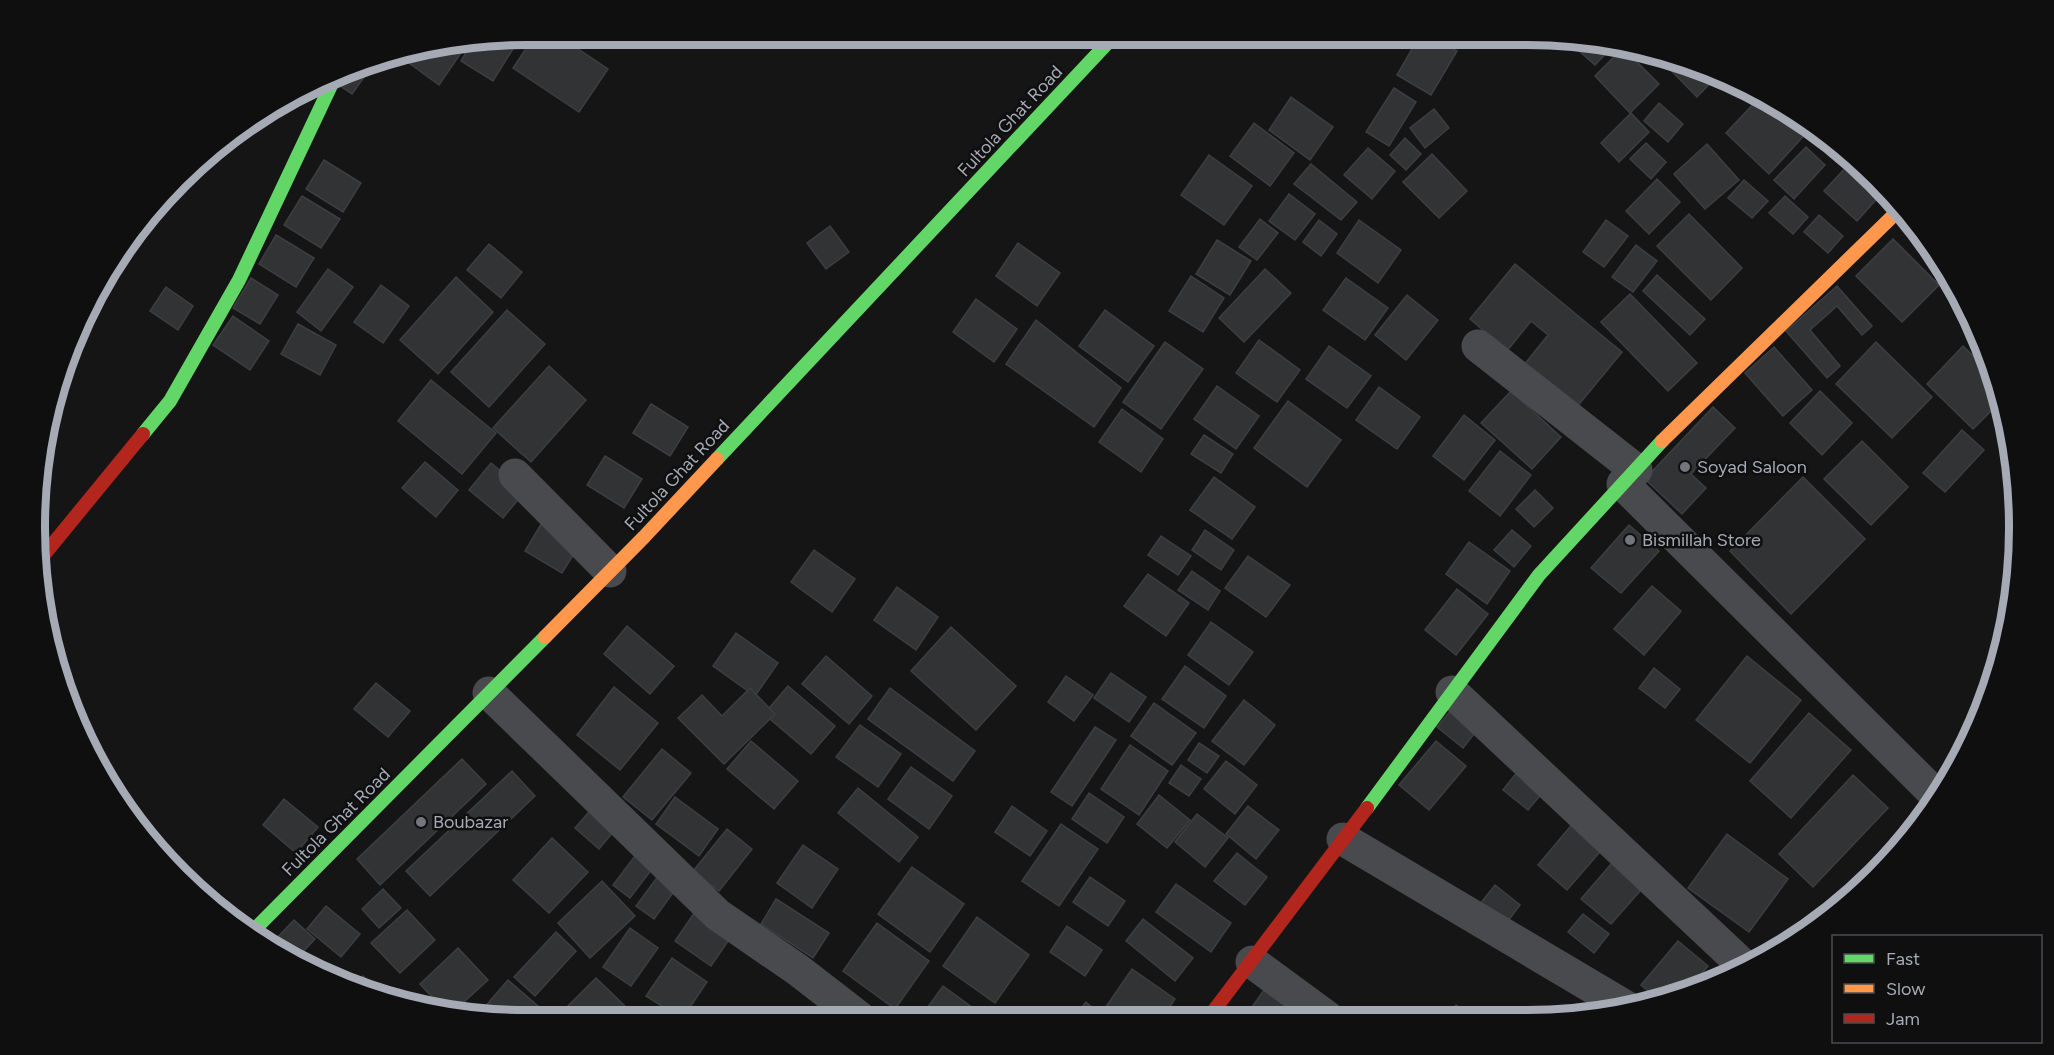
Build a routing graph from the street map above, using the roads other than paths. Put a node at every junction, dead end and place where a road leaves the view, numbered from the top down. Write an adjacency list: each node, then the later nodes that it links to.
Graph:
1 (1106, 45): 8 (street, Fultola Ghat Road)
2 (330, 88): 7 (street)
3 (1894, 215): 6 (street)
4 (1478, 346): 6 (street)
5 (515, 475): 8 (street)
6 (1630, 477): 9 (street); 11 (street)
7 (46, 552)
8 (610, 571): 10 (street, Fultola Ghat Road)
9 (1452, 692): 12 (street); 14 (street)
10 (489, 693): 13 (street, Fultola Ghat Road); 17 (street)
11 (1931, 790)
12 (1343, 839): 15 (street); 16 (street)
13 (257, 927)
14 (1738, 961)
15 (1252, 962): 18 (street); 19 (street)
16 (1617, 1002)
17 (850, 1010)
18 (1214, 1010)
19 (1317, 1010)

